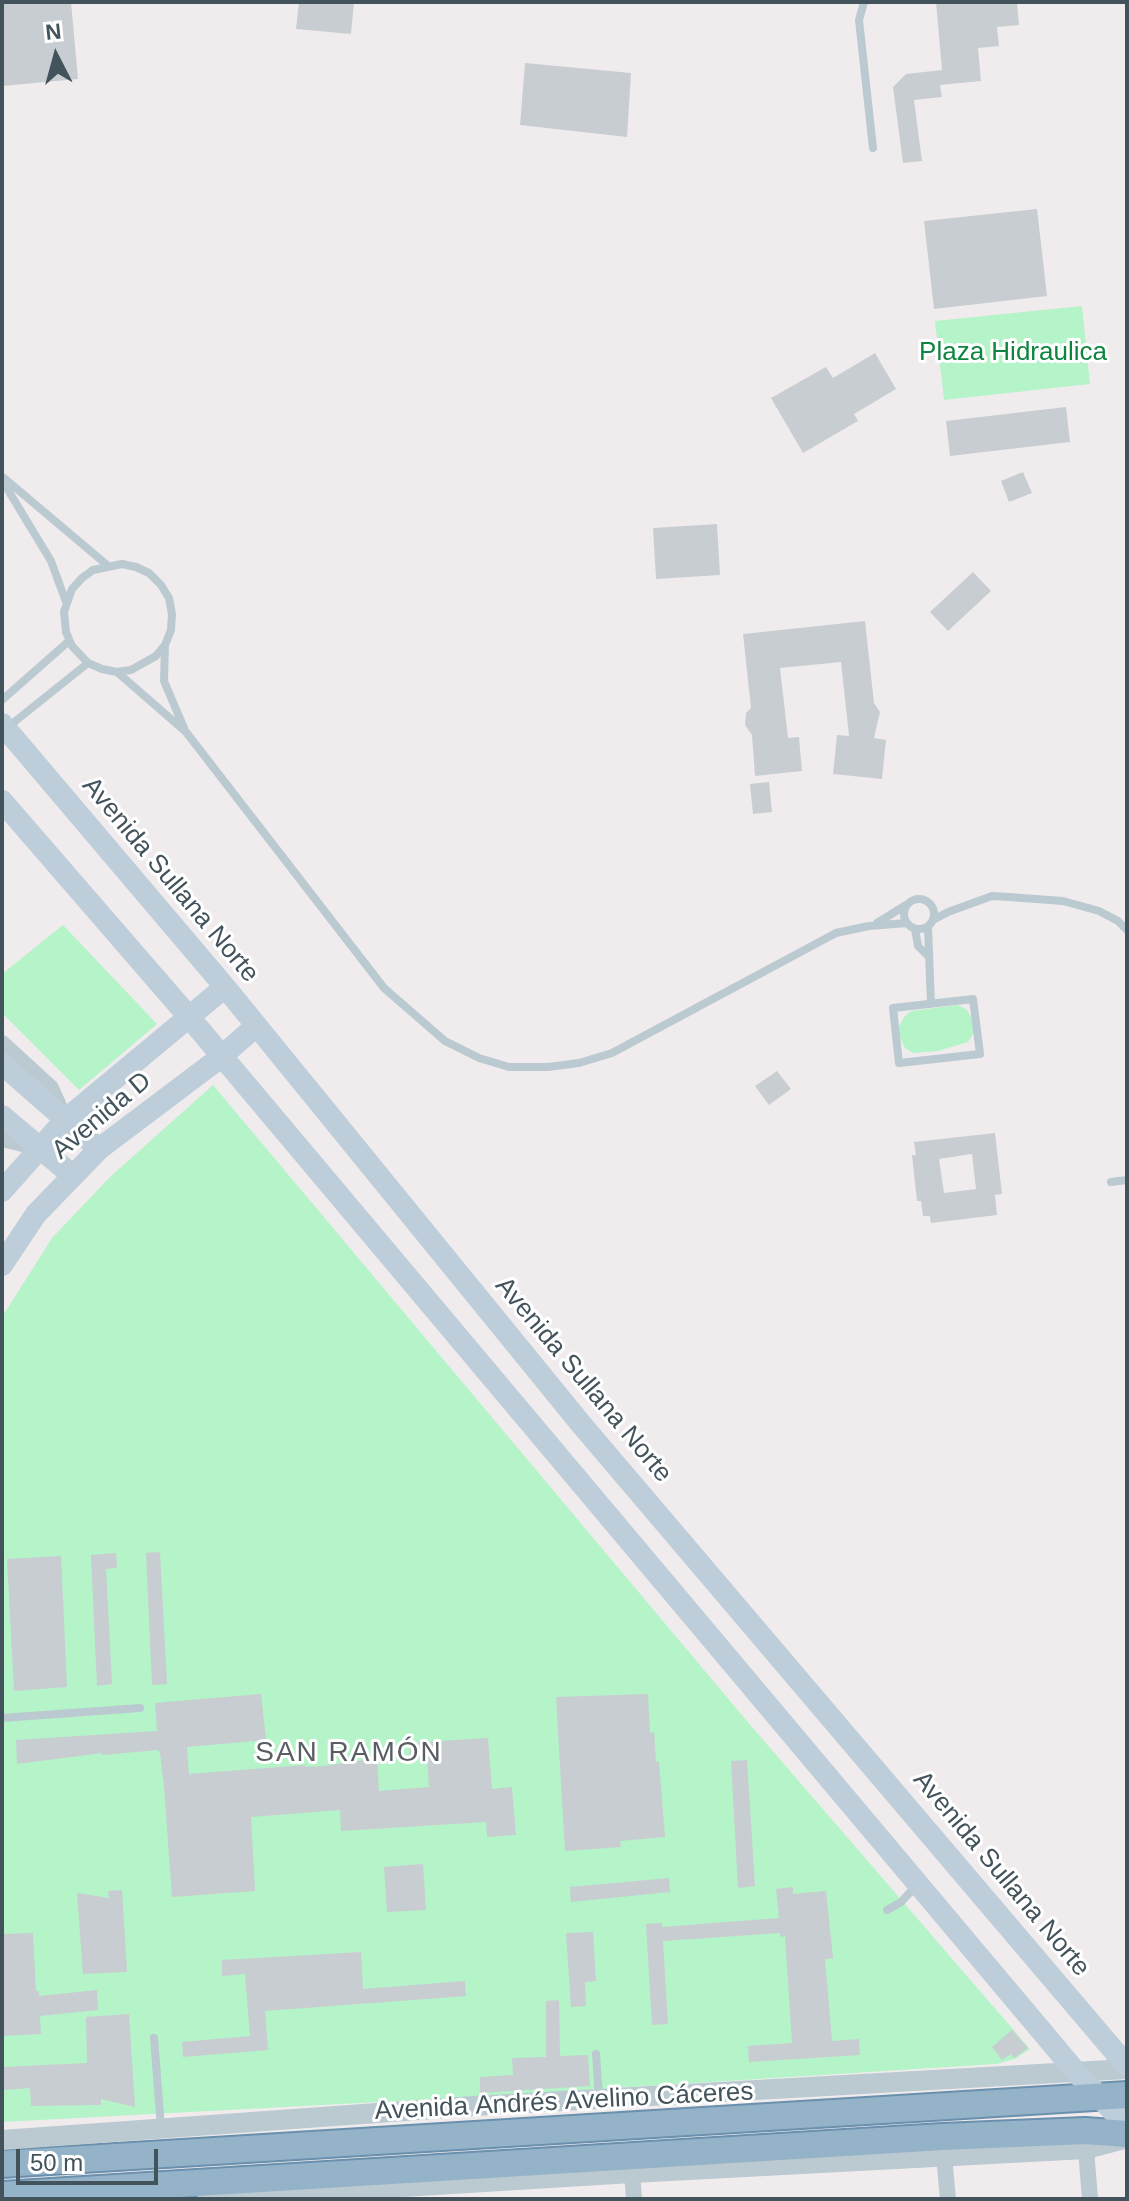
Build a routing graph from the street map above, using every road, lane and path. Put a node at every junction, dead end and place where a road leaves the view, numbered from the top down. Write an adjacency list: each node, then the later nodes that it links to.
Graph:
1 (856, 2): 3 (lane)
2 (864, 2): 3 (lane)
3 (859, 20): 4 (lane)
4 (873, 148)
5 (2, 478): 6 (lane); 7 (lane)
6 (107, 565): 7 (lane); 9 (lane)
7 (66, 602): 8 (lane)
8 (69, 641): 10 (lane); 12 (lane)
9 (165, 645): 11 (lane); 14 (lane)
10 (88, 663): 11 (lane); 13 (lane)
11 (117, 672): 14 (lane)
12 (2, 700)
13 (4, 727): 25 (main road, Avenida Sullana Norte)
14 (186, 732): 21 (lane)
15 (2, 801): 27 (main road)
16 (927, 900): 17 (lane); 18 (lane); 20 (lane)
17 (909, 903): 19 (lane); 21 (lane)
18 (956, 910): 20 (lane); 23 (lane)
19 (907, 923): 21 (lane); 22 (lane)
20 (931, 924): 22 (lane); 24 (lane)
21 (869, 926)
22 (915, 929): 24 (lane)
23 (1127, 930)
24 (927, 955): 26 (lane)
25 (225, 987): 27 (main road, Avenida D); 28 (main road, Avenida Sullana Norte)
26 (931, 1004): 26 (lane)
27 (189, 1017): 30 (main road); 33 (main road, Avenida D)
28 (256, 1026): 30 (main road, Avenida D); 48 (main road, Avenida Sullana Norte)
29 (2, 1043): 33 (street)
30 (221, 1057): 36 (main road, Avenida D); 44 (main road)
31 (2, 1064): 33 (main road)
32 (2, 1116): 35 (main road)
33 (65, 1120): 35 (main road, Avenida D); 36 (main road)
34 (2, 1139): 35 (street)
35 (38, 1148): 37 (main road); 40 (main road, Avenida D)
36 (99, 1149): 37 (main road, Avenida D)
37 (72, 1175): 41 (main road, Avenida D)
38 (1127, 1180): 39 (lane)
39 (1111, 1182)
40 (2, 1191)
41 (2, 1265)
42 (140, 1708): 43 (lane)
43 (2, 1718)
44 (918, 1884): 45 (lane); 49 (main road)
45 (887, 1910)
46 (154, 2038): 54 (lane)
47 (596, 2054): 52 (lane)
48 (1127, 2067): 49 (street, Avenida Andrés Avelino Cáceres)
49 (1076, 2072): 50 (main road); 52 (street, Avenida Andrés Avelino Cáceres)
50 (1097, 2095): 51 (highway, Avenida Andrés Avelino Cáceres); 53 (main road); 59 (highway, Avenida Andrés Avelino Cáceres)
51 (1127, 2095)
52 (600, 2099): 54 (street, Avenida Andrés Avelino Cáceres)
53 (1127, 2126)
54 (161, 2128): 56 (street, Avenida Andrés Avelino Cáceres)
55 (1127, 2136): 57 (highway); 58 (street)
56 (2, 2140)
57 (944, 2147): 58 (street); 60 (street); 61 (highway); 65 (street)
58 (1086, 2149): 66 (street)
59 (2, 2164)
60 (632, 2173): 62 (street); 64 (street)
61 (2, 2195)
62 (304, 2196): 63 (street)
63 (207, 2199)
64 (634, 2199)
65 (948, 2199)
66 (1090, 2199)

